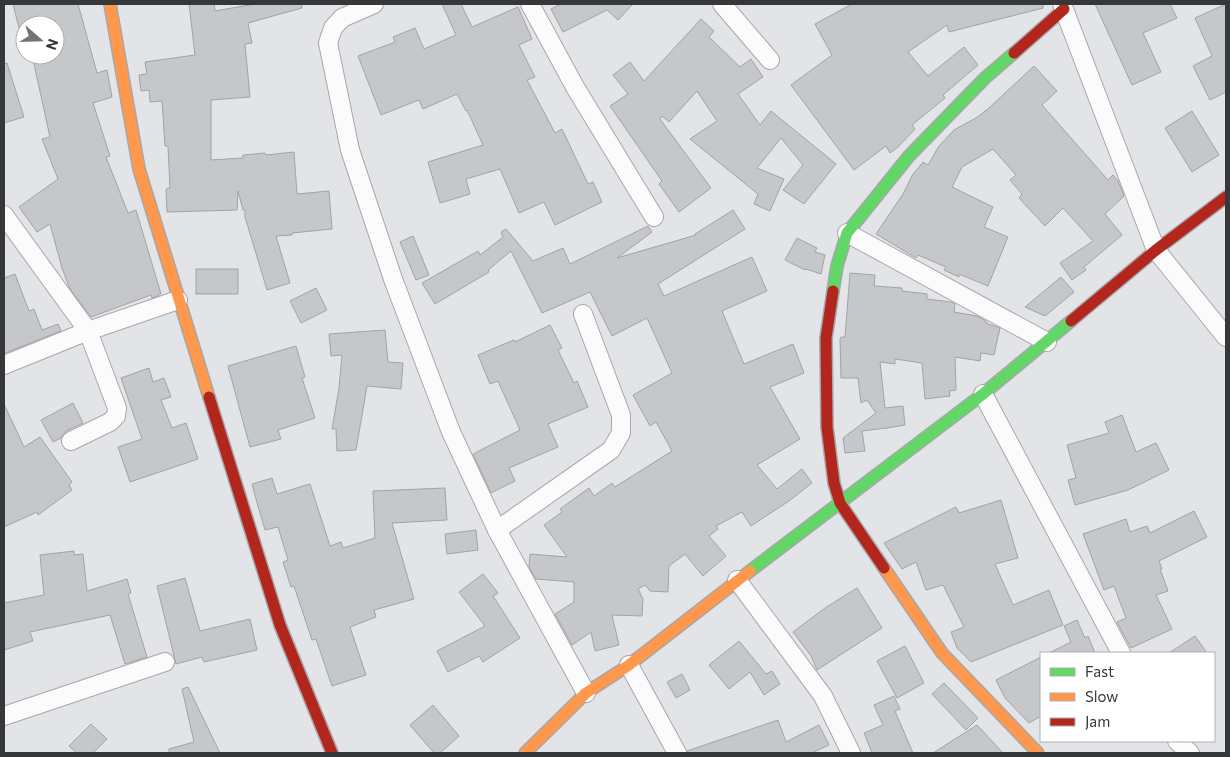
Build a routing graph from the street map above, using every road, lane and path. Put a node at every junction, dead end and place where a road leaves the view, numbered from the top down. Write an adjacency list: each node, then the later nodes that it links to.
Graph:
1 (110, 4): 12 (street)
2 (374, 4): 21 (street)
3 (530, 4): 9 (street)
4 (722, 4): 6 (street)
5 (1063, 6): 10 (street); 11 (street)
6 (770, 60)
7 (1226, 197): 11 (street)
8 (4, 215): 14 (street)
9 (654, 217)
10 (847, 233): 16 (street); 20 (street)
11 (1156, 250): 15 (street); 16 (street)
12 (178, 300): 14 (street); 29 (street)
13 (583, 314): 21 (street)
14 (88, 331): 17 (street); 19 (street)
15 (1226, 338)
16 (1047, 342): 18 (street)
17 (4, 365)
18 (983, 394): 20 (street); 23 (street)
19 (71, 441)
20 (840, 503): 22 (street); 33 (street)
21 (497, 530): 26 (street)
22 (737, 580): 25 (street); 32 (street)
23 (1120, 652)
24 (165, 662): 27 (street)
25 (629, 665): 26 (street); 31 (street)
26 (586, 693): 30 (street)
27 (4, 716)
28 (1178, 742): 34 (street)
29 (332, 753)
30 (525, 753)
31 (677, 753)
32 (851, 753)
33 (1038, 753)
34 (1190, 753)

